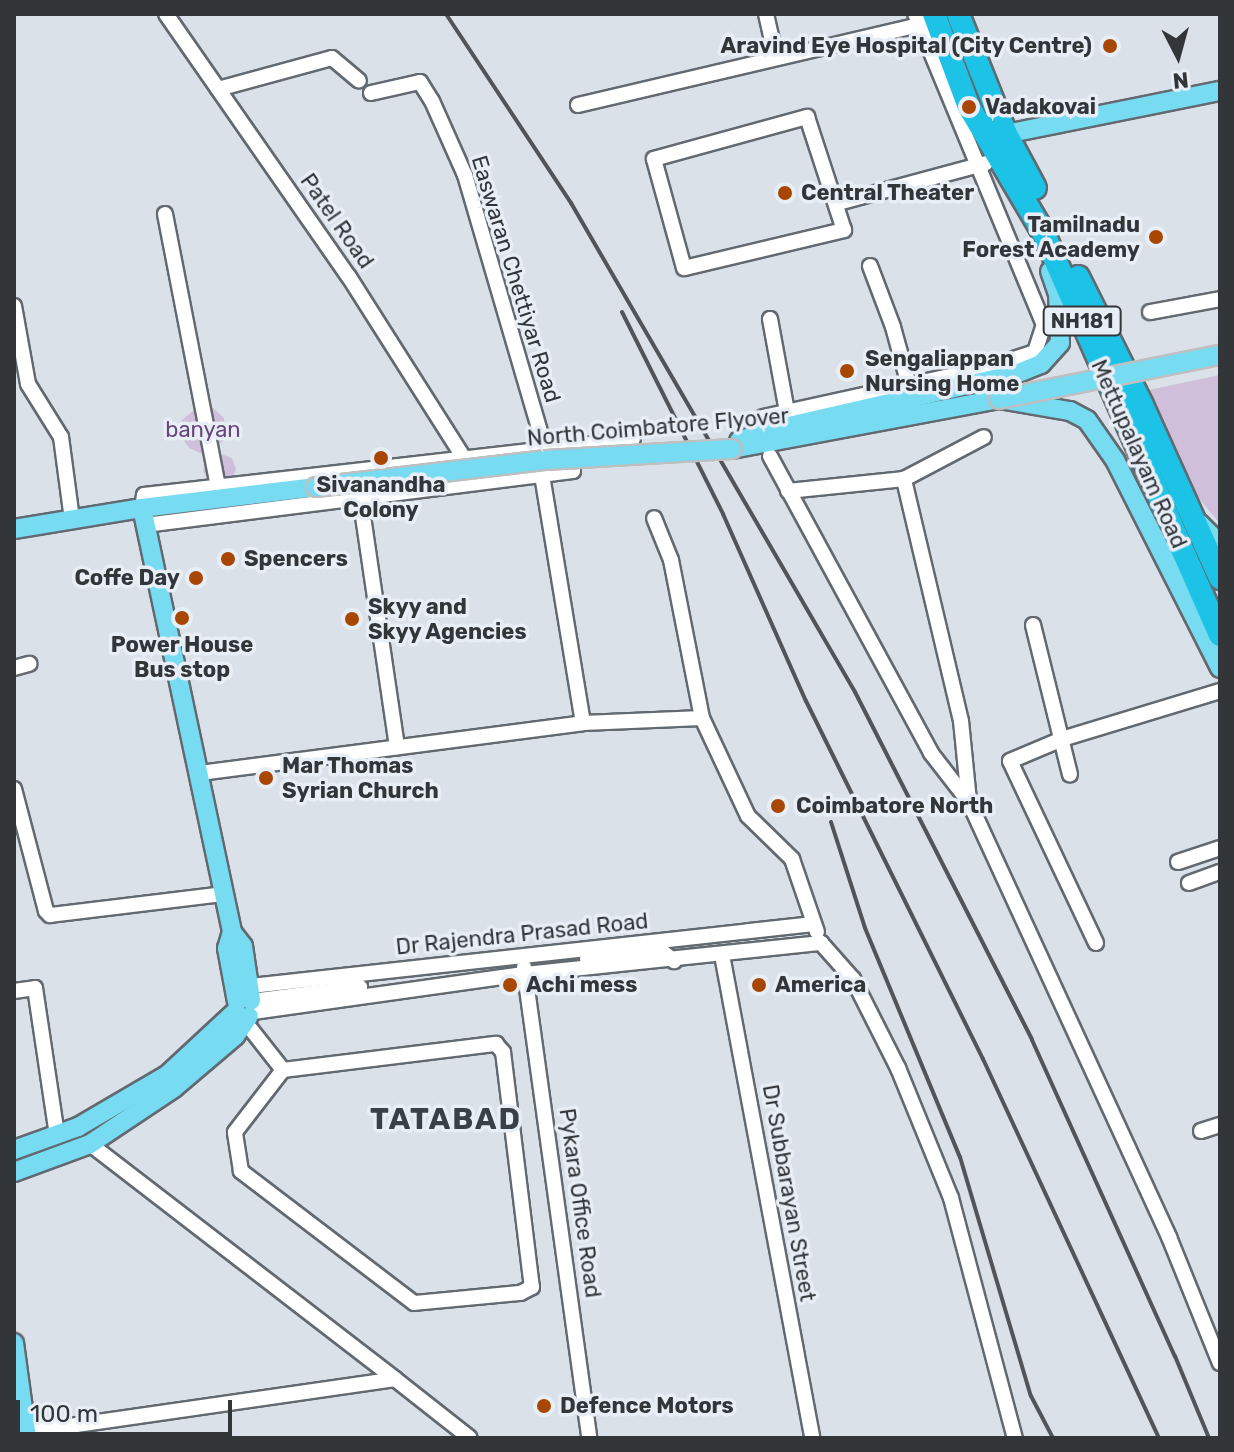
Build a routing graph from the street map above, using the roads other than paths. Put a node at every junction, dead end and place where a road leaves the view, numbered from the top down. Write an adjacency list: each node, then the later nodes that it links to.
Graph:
1 (166, 14): 7 (street, Patel Road)
2 (766, 14): 5 (street)
3 (958, 14): 11 (highway, Mettupalayam Road / NH181)
4 (926, 18): 5 (street); 12 (highway, Mettupalayam Road / NH181); 13 (street)
5 (776, 58): 10 (street)
6 (359, 81): 7 (street)
7 (218, 89): 33 (street, Patel Road)
8 (1220, 91): 11 (main road)
9 (371, 93): 30 (street, Easwaran Chettiyar Road)
10 (578, 105)
11 (1006, 134): 42 (highway, Mettupalayam Road / NH181)
12 (1001, 159): 13 (street); 16 (highway, Mettupalayam Road / NH181)
13 (978, 166): 14 (street); 23 (street)
14 (838, 203): 14 (street)
15 (165, 214): 36 (street)
16 (1043, 232): 31 (main road); 47 (highway, Mettupalayam Road / NH181)
17 (870, 266): 23 (street)
18 (1220, 299): 20 (street)
19 (14, 306): 41 (street)
20 (1150, 312)
21 (770, 319): 25 (street)
22 (1220, 355): 24 (main road, North Coimbatore Flyover, bridge)
23 (909, 385): 25 (street)
24 (999, 399): 31 (main road, North Coimbatore Flyover); 50 (main road)
25 (787, 412): 26 (street)
26 (763, 417)
27 (984, 437): 35 (street)
28 (633, 439): 29 (street)
29 (573, 446): 30 (street); 34 (street)
30 (545, 449): 33 (street)
31 (732, 449): 39 (main road, North Coimbatore Flyover, bridge)
32 (770, 456): 37 (street)
33 (464, 458): 36 (street)
34 (542, 475): 38 (street); 53 (street)
35 (904, 479): 37 (street); 59 (street)
36 (218, 486): 39 (street)
37 (788, 491): 59 (street)
38 (360, 496): 39 (street); 55 (street)
39 (144, 516): 41 (main road, North Coimbatore Flyover); 56 (main road)
40 (654, 518): 52 (street)
41 (72, 519): 43 (main road, North Coimbatore Flyover)
42 (1194, 519): 44 (main road); 45 (highway, Mettupalayam Road / NH181)
43 (14, 529)
44 (1220, 544)
45 (1220, 578)
46 (1033, 625): 54 (street)
47 (1220, 635)
48 (29, 664): 49 (street)
49 (14, 668)
50 (1220, 668)
51 (1220, 691): 54 (street)
52 (702, 718): 53 (street); 65 (street)
53 (583, 723): 55 (street)
54 (1062, 739): 57 (street); 67 (street)
55 (397, 747): 56 (street)
56 (200, 773): 64 (main road)
57 (1070, 775)
58 (14, 789): 64 (street)
59 (969, 802): 80 (street)
60 (1220, 848): 61 (street)
61 (1178, 862)
62 (1220, 872): 63 (street)
63 (1189, 883)
64 (224, 894): 71 (main road)
65 (814, 924): 66 (street); 71 (street, Dr Rajendra Prasad Road)
66 (821, 943): 68 (street); 86 (street)
67 (1096, 943)
68 (722, 955): 69 (street); 85 (street, Dr Subbarayan Street)
69 (524, 970): 71 (street); 84 (street, Pykara Office Road)
70 (14, 991): 75 (street)
71 (246, 1004): 72 (street); 75 (main road); 76 (main road)
72 (283, 1070): 72 (street)
73 (1220, 1125): 74 (street)
74 (1201, 1131)
75 (57, 1135): 77 (main road)
76 (90, 1144): 78 (main road); 81 (street)
77 (14, 1150)
78 (14, 1172)
79 (14, 1343): 82 (main road)
80 (1220, 1363)
81 (395, 1379): 82 (street); 83 (street)
82 (22, 1435)
83 (470, 1438)
84 (589, 1438)
85 (812, 1438)
86 (1015, 1438)

